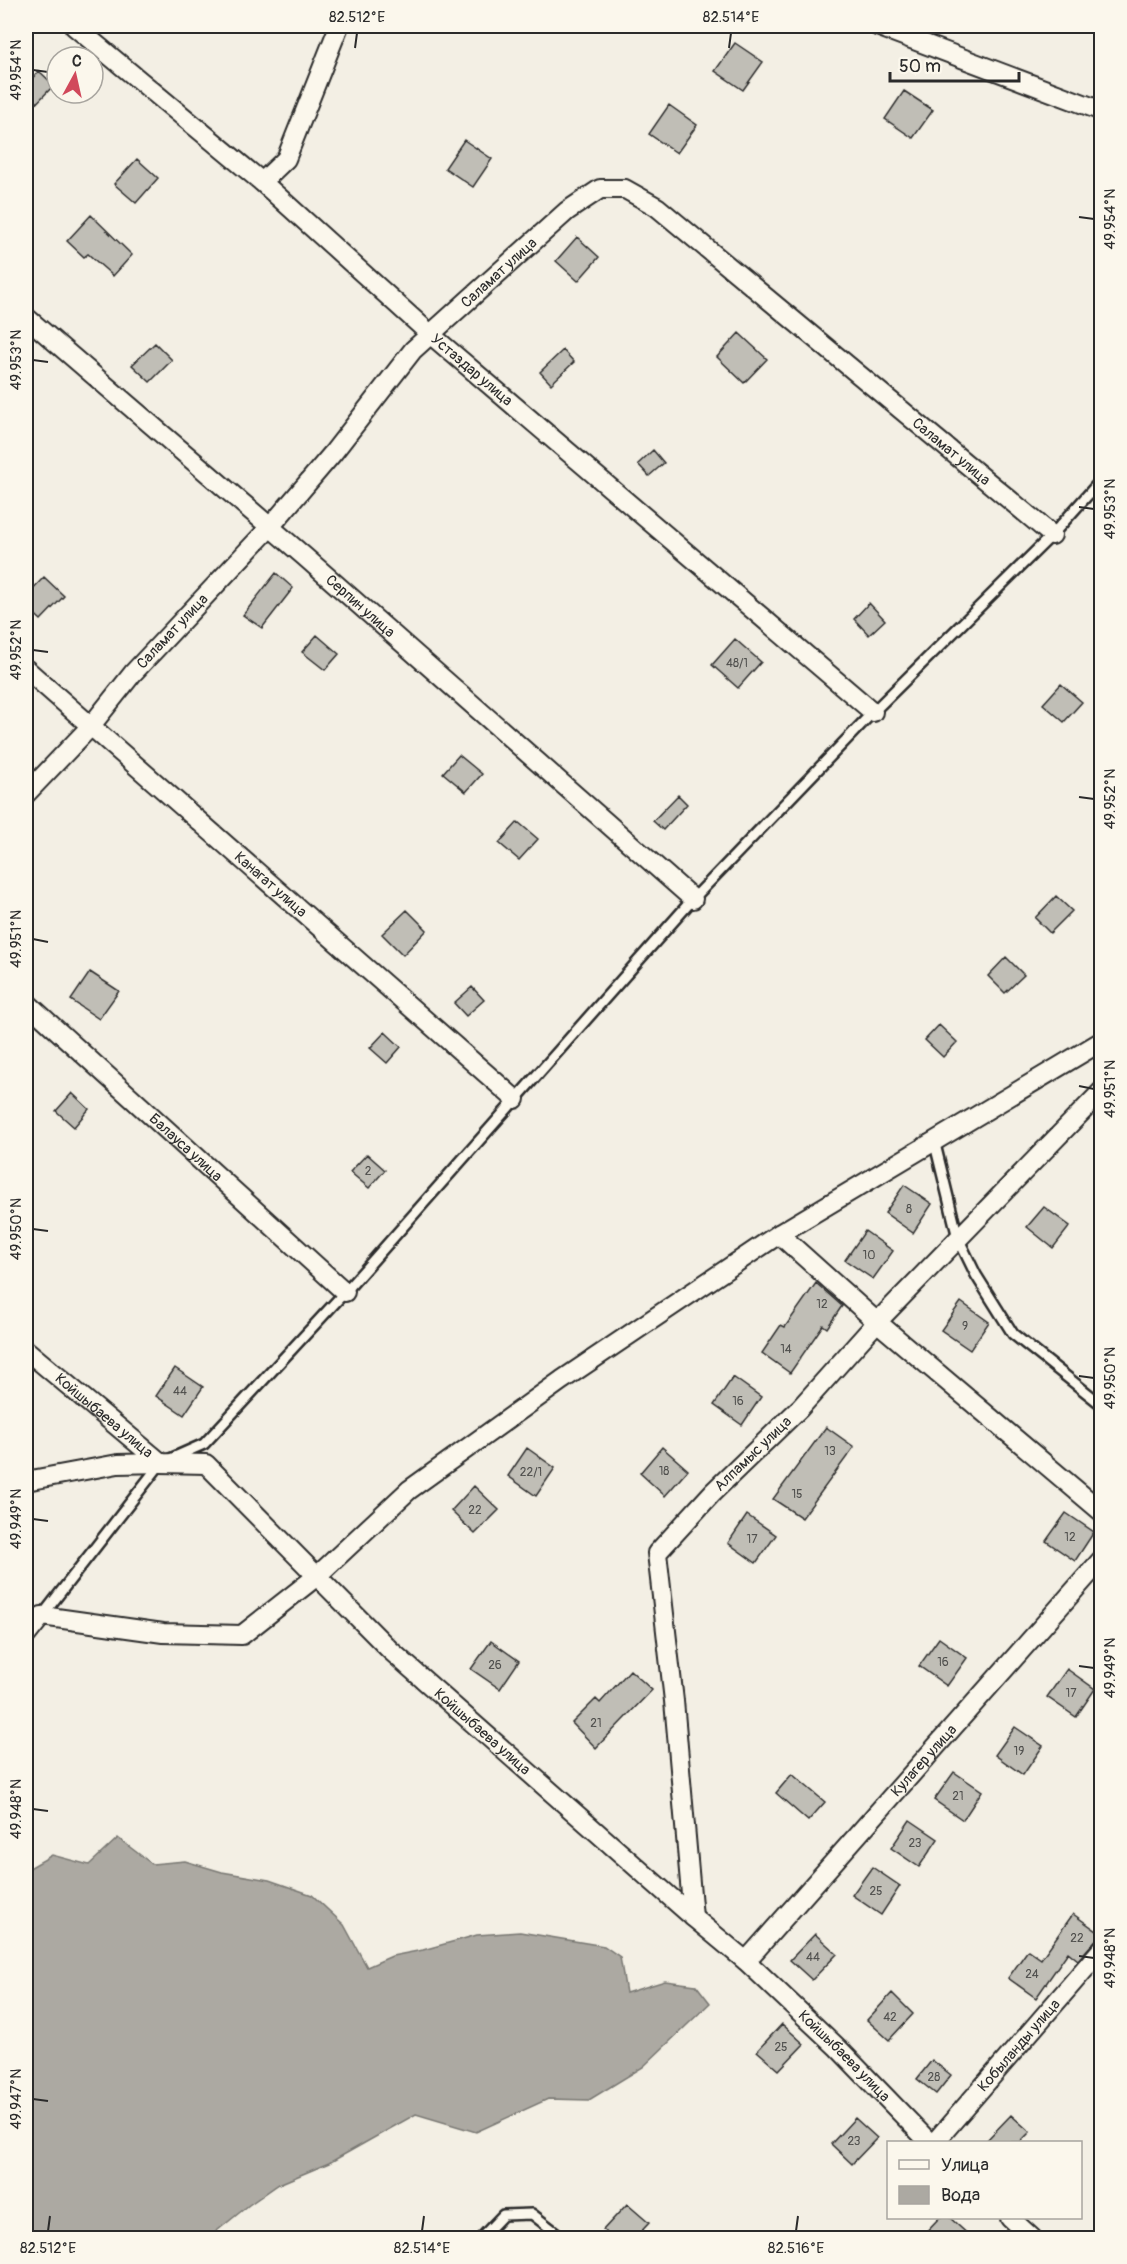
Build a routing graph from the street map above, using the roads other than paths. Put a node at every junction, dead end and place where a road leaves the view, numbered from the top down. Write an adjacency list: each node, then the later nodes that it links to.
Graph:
1 (74, 26): 5 (street, Устаздар улица)
2 (339, 26): 5 (street)
3 (877, 26): 4 (street)
4 (1101, 111)
5 (262, 182): 7 (street, Устаздар улица)
6 (26, 317): 9 (street, Серпин улица)
7 (430, 334): 9 (street, Саламат улица); 10 (street, Саламат улица); 12 (street, Устаздар улица)
8 (1101, 479): 10 (lane)
9 (270, 527): 13 (street, Саламат улица); 15 (street, Серпин улица)
10 (1052, 535): 12 (lane)
11 (26, 669): 13 (street, Канагат улица)
12 (873, 712): 15 (lane)
13 (90, 727): 14 (street, Саламат улица); 19 (street, Канагат улица)
14 (26, 794)
15 (693, 899): 19 (lane)
16 (26, 1002): 23 (street, Балауса улица)
17 (1101, 1041): 20 (street)
18 (1101, 1091): 22 (street, Алпамыс улица)
19 (515, 1099): 23 (lane)
20 (934, 1140): 21 (street); 22 (lane)
21 (779, 1233): 24 (street); 31 (street)
22 (958, 1238): 24 (street, Алпамыс улица); 26 (lane)
23 (345, 1292): 27 (lane)
24 (877, 1322): 29 (street); 34 (street, Алпамыс улица)
25 (26, 1350): 27 (street, Койшыбаева улица)
26 (1101, 1405)
27 (161, 1463): 28 (street); 31 (street, Койшыбаева улица); 32 (lane)
28 (26, 1481)
29 (1101, 1512)
30 (1101, 1559): 36 (street, Кулагер улица)
31 (317, 1576): 32 (street); 34 (street, Койшыбаева улица)
32 (34, 1613): 33 (street)
33 (26, 1636)
34 (693, 1917): 36 (street, Койшыбаева улица)
35 (1100, 1954): 38 (street, Кобыланды улица)
36 (746, 1960): 37 (street, Койшыбаева улица)
37 (928, 2141)
38 (936, 2141)
39 (1012, 2219): 42 (street)
40 (481, 2238): 41 (lane)
41 (563, 2238)
42 (1032, 2238)

